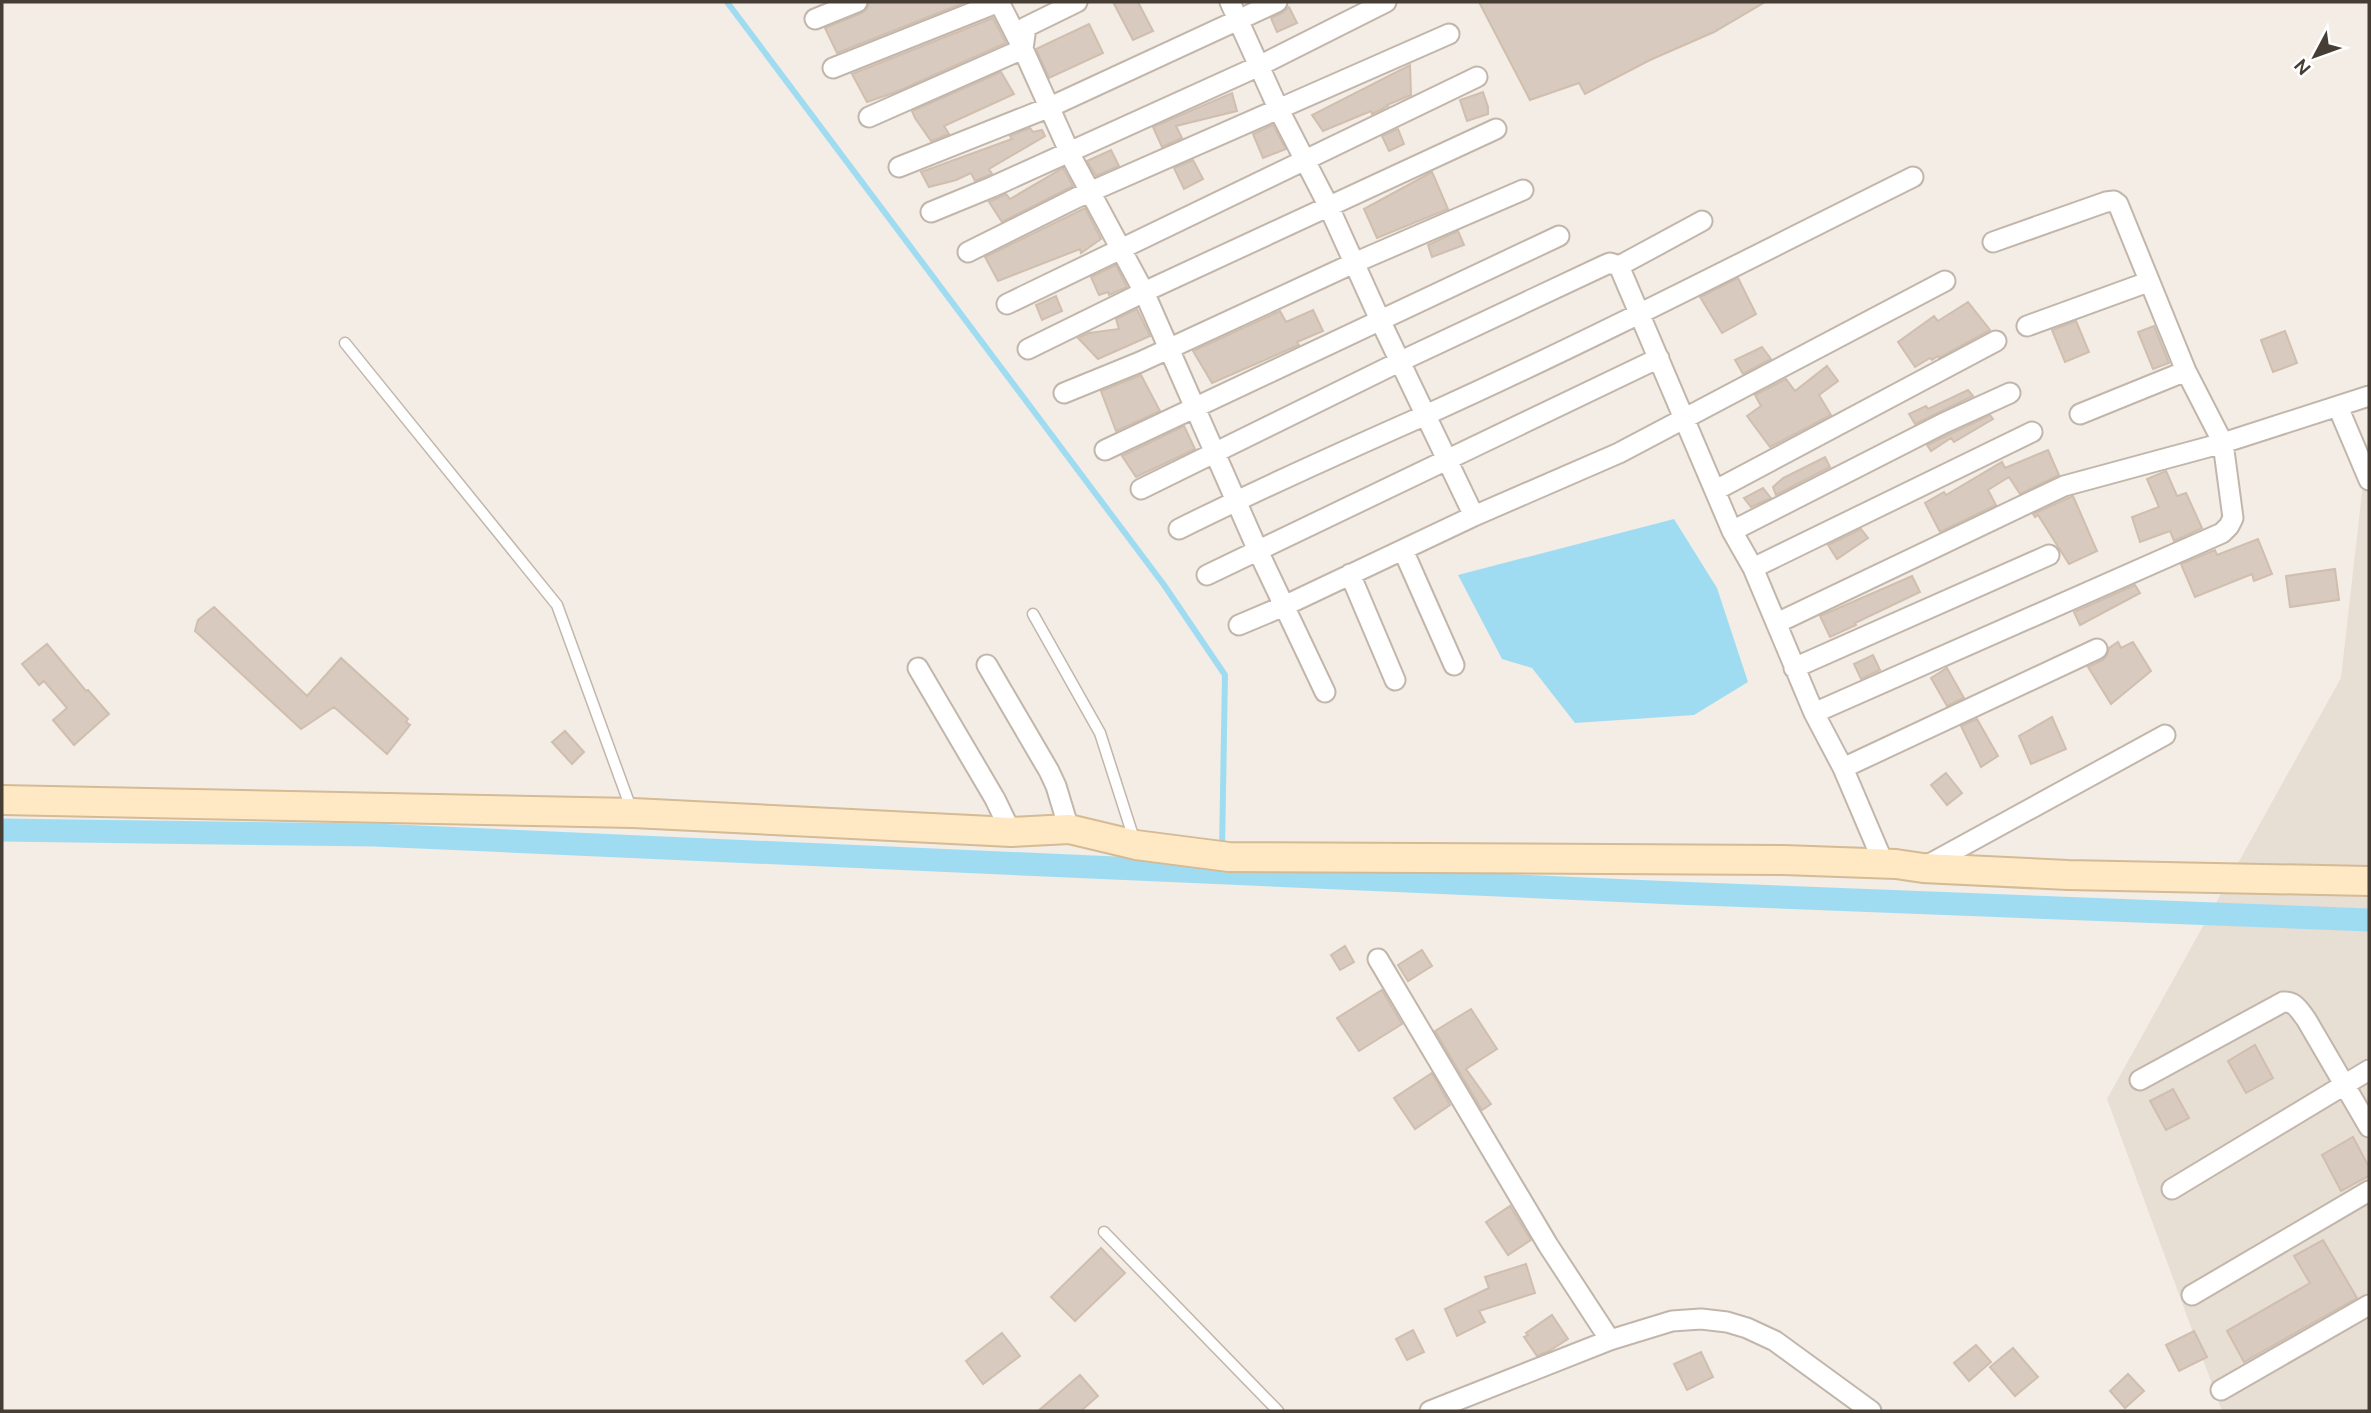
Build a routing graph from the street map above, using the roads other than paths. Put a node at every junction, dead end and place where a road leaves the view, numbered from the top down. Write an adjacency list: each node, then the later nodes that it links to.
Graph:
1 (857, 2): 7 (street)
2 (999, 2): 10 (street); 12 (street)
3 (1077, 2): 10 (street)
4 (1230, 2): 8 (street)
5 (1277, 2): 8 (street)
6 (1386, 2): 11 (street)
7 (815, 19)
8 (1238, 20): 11 (street); 14 (street)
9 (1449, 34): 15 (street)
10 (1023, 49): 14 (street); 16 (street)
11 (1259, 66): 15 (street); 18 (street)
12 (833, 68)
13 (1477, 77): 19 (street)
14 (1050, 107): 18 (street); 20 (street)
15 (1278, 108): 19 (street); 23 (street)
16 (869, 117)
17 (1496, 129): 24 (street)
18 (1069, 150): 23 (street); 25 (street)
19 (1304, 159): 24 (street); 29 (street)
20 (900, 167)
21 (1913, 177): 37 (street)
22 (1523, 190): 31 (street)
23 (1090, 192): 29 (street); 30 (street)
24 (1328, 205): 31 (street); 35 (street)
25 (931, 212)
26 (1702, 221): 32 (street)
27 (1559, 236): 38 (street)
28 (1993, 242): 34 (street)
29 (1121, 249): 35 (street); 36 (street)
30 (968, 252)
31 (1354, 263): 38 (street); 43 (street)
32 (1619, 266): 37 (street); 45 (street)
33 (1945, 281): 54 (street)
34 (2148, 282): 39 (street); 46 (street)
35 (1144, 292): 42 (street); 43 (street)
36 (1007, 304)
37 (1638, 314): 44 (street); 53 (street)
38 (1380, 320): 45 (street); 50 (street)
39 (2027, 326)
40 (1996, 341): 62 (street)
41 (345, 343): 88 (lane)
42 (1028, 349)
43 (1170, 349): 47 (street); 50 (street)
44 (1659, 358): 54 (street); 59 (street)
45 (1401, 361): 53 (street); 58 (street)
46 (2186, 371): 52 (street); 56 (street)
47 (1064, 393)
48 (2010, 393): 66 (street)
49 (2369, 396): 51 (street)
50 (1196, 406): 57 (street); 58 (street)
51 (2338, 407): 56 (street); 60 (street)
52 (2080, 414)
53 (1426, 415): 59 (street); 63 (street)
54 (1685, 419): 62 (street); 64 (street)
55 (2032, 432): 70 (street)
56 (2223, 443): 75 (street); 84 (street)
57 (1105, 450)
58 (1215, 453): 61 (street); 63 (street)
59 (1448, 457): 64 (street); 67 (street)
60 (2369, 480)
61 (1141, 489)
62 (1716, 490): 66 (street)
63 (1237, 500): 65 (street); 67 (street)
64 (1474, 516): 68 (street)
65 (1179, 530)
66 (1732, 531): 70 (street)
67 (1258, 550): 72 (street); 73 (street)
68 (1403, 550): 71 (street); 79 (street)
69 (2049, 555): 80 (street)
70 (1753, 568): 75 (street)
71 (1350, 574): 73 (street); 82 (street)
72 (1207, 575)
73 (1284, 606): 76 (street); 83 (street)
74 (1033, 614): 91 (lane)
75 (1777, 624): 80 (street)
76 (1238, 625)
77 (2097, 649): 86 (street)
78 (987, 664): 89 (street)
79 (1454, 665)
80 (1794, 667): 84 (street)
81 (918, 668): 90 (street)
82 (1395, 680)
83 (1325, 692)
84 (1814, 713): 86 (street)
85 (2165, 735): 93 (street)
86 (1843, 768): 92 (street)
87 (2, 800): 88 (main road)
88 (632, 813): 90 (main road)
89 (1069, 829): 90 (main road); 91 (main road)
90 (1011, 832)
91 (1136, 845): 92 (main road)
92 (1884, 864): 93 (main road)
93 (1923, 868): 94 (main road)
94 (2369, 881)
95 (1378, 959): 105 (street)
96 (2369, 1070): 98 (street)
97 (2140, 1080): 98 (street)
98 (2345, 1084): 99 (street); 100 (street)
99 (2369, 1127)
100 (2172, 1189)
101 (2369, 1191): 103 (street)
102 (1104, 1232): 107 (lane)
103 (2192, 1295)
104 (2369, 1305): 106 (street)
105 (1610, 1340): 108 (street); 109 (street)
106 (2221, 1390)
107 (1278, 1411)
108 (1430, 1411)
109 (1871, 1411)

